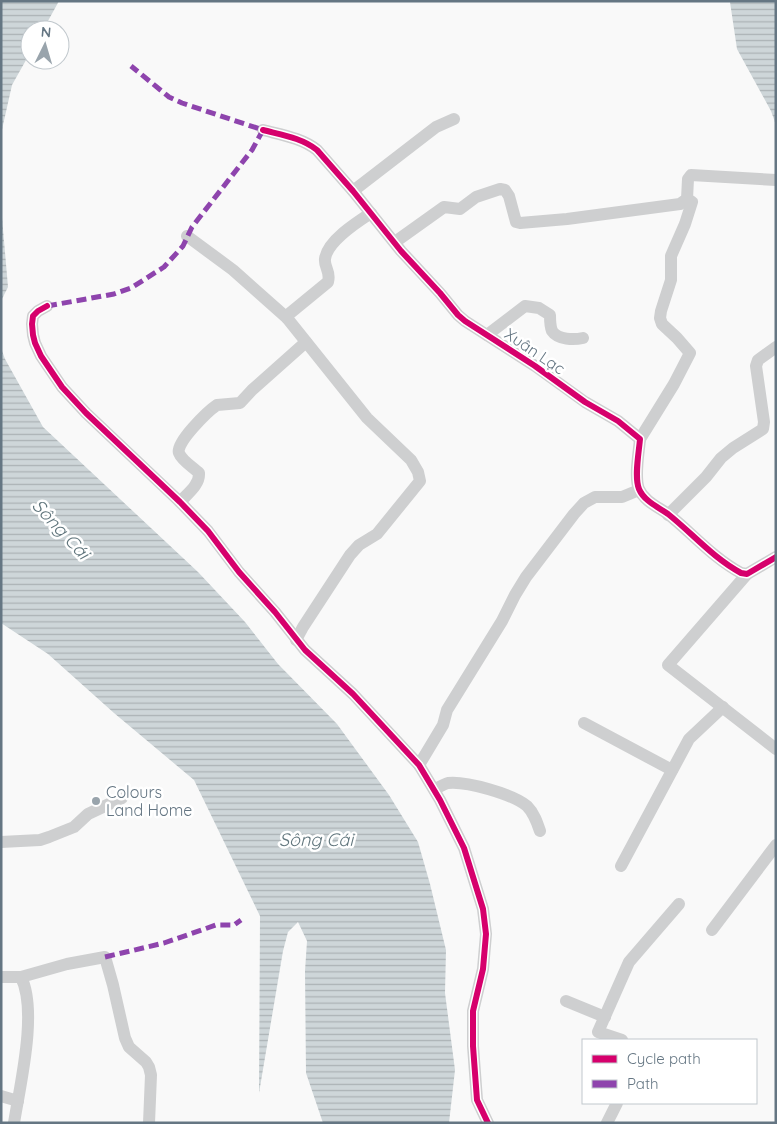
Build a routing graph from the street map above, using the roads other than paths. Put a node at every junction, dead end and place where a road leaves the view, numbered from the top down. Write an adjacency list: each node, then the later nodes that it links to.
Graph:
1 (454, 119): 4 (street)
2 (263, 130): 4 (street, Xuân Lạc)
3 (776, 180): 5 (street)
4 (353, 190): 6 (street, Xuân Lạc)
5 (687, 199): 8 (street); 15 (street)
6 (371, 213): 8 (street, Xuân Lạc); 10 (street)
7 (188, 236): 10 (street)
8 (395, 242): 11 (street, Xuân Lạc)
9 (47, 306): 17 (street)
10 (287, 318): 13 (street)
11 (487, 335): 12 (street); 15 (street, Xuân Lạc)
12 (583, 338)
13 (306, 342): 17 (street); 21 (street)
14 (776, 348): 18 (street)
15 (640, 439): 16 (street)
16 (639, 490): 18 (street); 25 (street)
17 (180, 502): 21 (street)
18 (668, 515): 20 (street)
19 (776, 557): 20 (street)
20 (748, 574): 22 (street)
21 (296, 640): 25 (street)
22 (723, 707): 24 (street); 26 (street)
23 (584, 723): 26 (street)
24 (776, 749)
25 (419, 765): 27 (street)
26 (672, 770): 32 (street)
27 (434, 790): 29 (street); 45 (street)
28 (122, 798): 30 (street)
29 (540, 831)
30 (1, 842)
31 (776, 845): 34 (street)
32 (621, 866)
33 (679, 904): 38 (street)
34 (712, 930)
35 (1, 977): 36 (street)
36 (21, 977): 41 (street); 44 (street)
37 (566, 1001): 38 (street)
38 (605, 1017): 39 (street)
39 (619, 1039)
40 (1, 1096): 41 (street)
41 (18, 1101): 43 (street)
42 (616, 1104): 46 (street)
43 (14, 1123)
44 (149, 1123)
45 (488, 1123)
46 (607, 1123)

